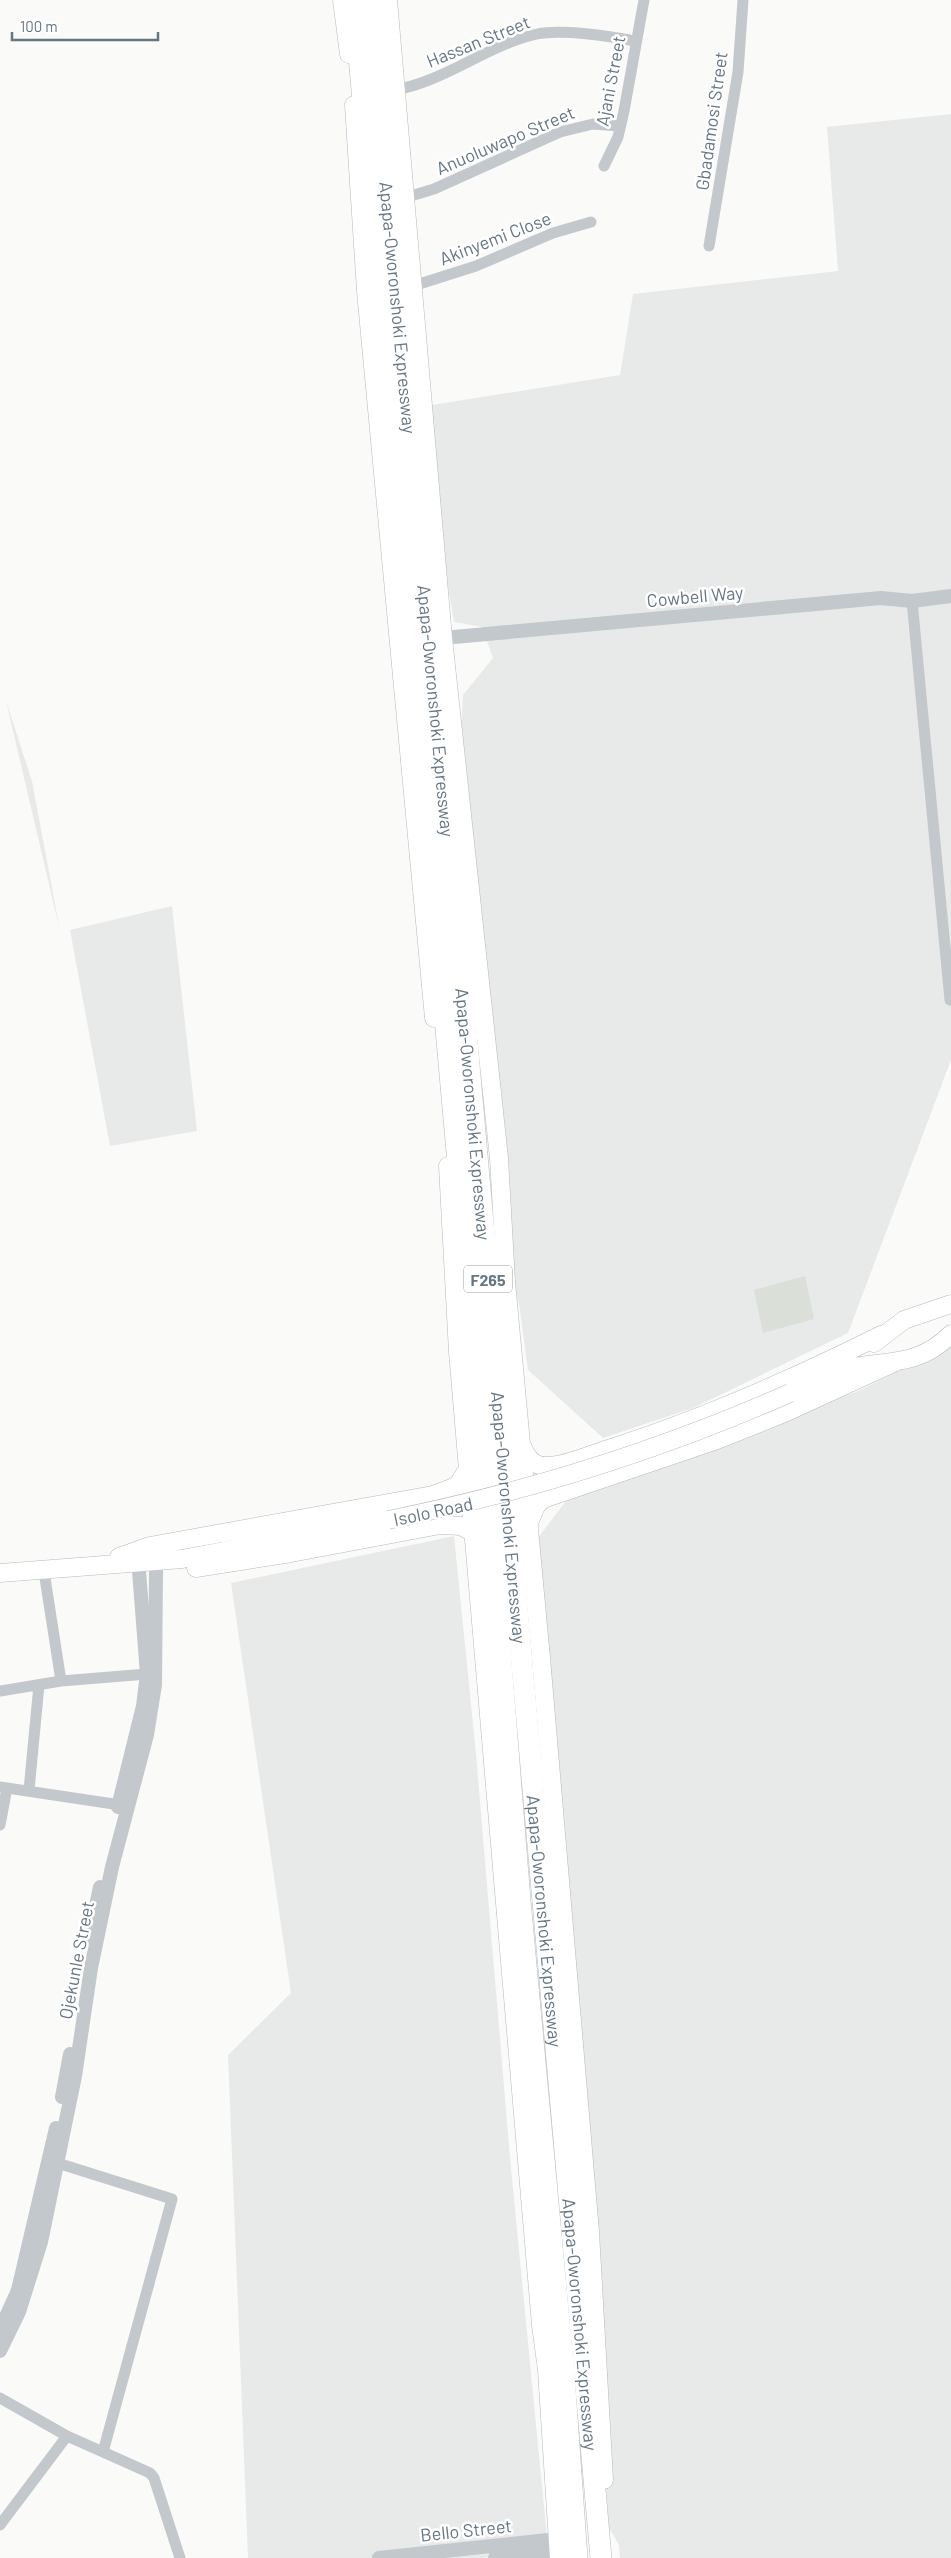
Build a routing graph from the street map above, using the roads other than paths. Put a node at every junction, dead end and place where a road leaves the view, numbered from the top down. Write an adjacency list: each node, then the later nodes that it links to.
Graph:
1 (342, 0): 26 (main road, Apapa-Oworonshoki Expressway)
2 (354, 0): 51 (highway, Apapa-Oworonshoki Expressway / F265)
3 (369, 0): 55 (highway, Apapa-Oworonshoki Expressway / F265)
4 (388, 0): 8 (main road, Apapa-Oworonshoki Expressway)
5 (644, 0): 7 (street, Ajani Street)
6 (743, 0): 13 (street, Gbadamosi Street)
7 (635, 41): 8 (street, Hassan Street); 9 (street, Ajani Street)
8 (395, 90): 11 (main road, Apapa-Oworonshoki Expressway)
9 (620, 126): 10 (street, Ajani Street); 11 (street, Anuoluwapo Street)
10 (604, 166)
11 (404, 198): 14 (main road, Apapa-Oworonshoki Expressway)
12 (591, 222): 14 (street, Akinyemi Close)
13 (709, 246)
14 (413, 286): 17 (main road, Apapa-Oworonshoki Expressway)
15 (951, 596): 16 (street, Cowbell Way)
16 (912, 601): 17 (street, Cowbell Way); 18 (street)
17 (443, 638): 25 (main road, Apapa-Oworonshoki Expressway)
18 (950, 1000)
19 (951, 1304): 20 (main road)
20 (932, 1310): 21 (main road); 22 (main road)
21 (885, 1333): 23 (main road); 24 (main road); 25 (main road)
22 (950, 1335): 23 (main road)
23 (899, 1362): 24 (main road); 27 (main road)
24 (846, 1369): 29 (main road, Isolo Road, bridge)
25 (521, 1445): 27 (main road, Apapa-Oworonshoki Expressway)
26 (468, 1469): 28 (main road, Apapa-Oworonshoki Expressway); 30 (main road)
27 (528, 1524): 56 (main road, Apapa-Oworonshoki Expressway)
28 (475, 1534): 31 (main road); 51 (main road, Apapa-Oworonshoki Expressway)
29 (182, 1560): 30 (main road, Isolo Road); 32 (main road)
30 (99, 1565): 33 (main road, Isolo Road)
31 (156, 1571): 32 (main road); 42 (street, Ojekunle Street)
32 (139, 1572): 34 (main road); 36 (street, Ojekunle Street)
33 (0, 1573)
34 (45, 1578): 35 (main road); 37 (street)
35 (0, 1581)
36 (147, 1674): 37 (street); 42 (street, Ojekunle Street)
37 (61, 1681): 38 (street)
38 (39, 1685): 39 (street); 41 (street)
39 (0, 1691)
40 (4, 1788): 41 (street); 43 (street)
41 (28, 1790): 42 (street)
42 (124, 1805): 44 (street, Ojekunle Street)
43 (0, 1825)
44 (54, 2162): 45 (street, Ojekunle Street); 46 (street, Ojekunle Street); 49 (street)
45 (0, 2330)
46 (0, 2351)
47 (0, 2398): 48 (street)
48 (67, 2436): 49 (street); 50 (street)
49 (103, 2452): 52 (street)
50 (0, 2524)
51 (563, 2551): 53 (street, Bello Street); 54 (street, Bello Street)
52 (180, 2558)
53 (379, 2558)
54 (495, 2558)
55 (601, 2558)
56 (611, 2558)

